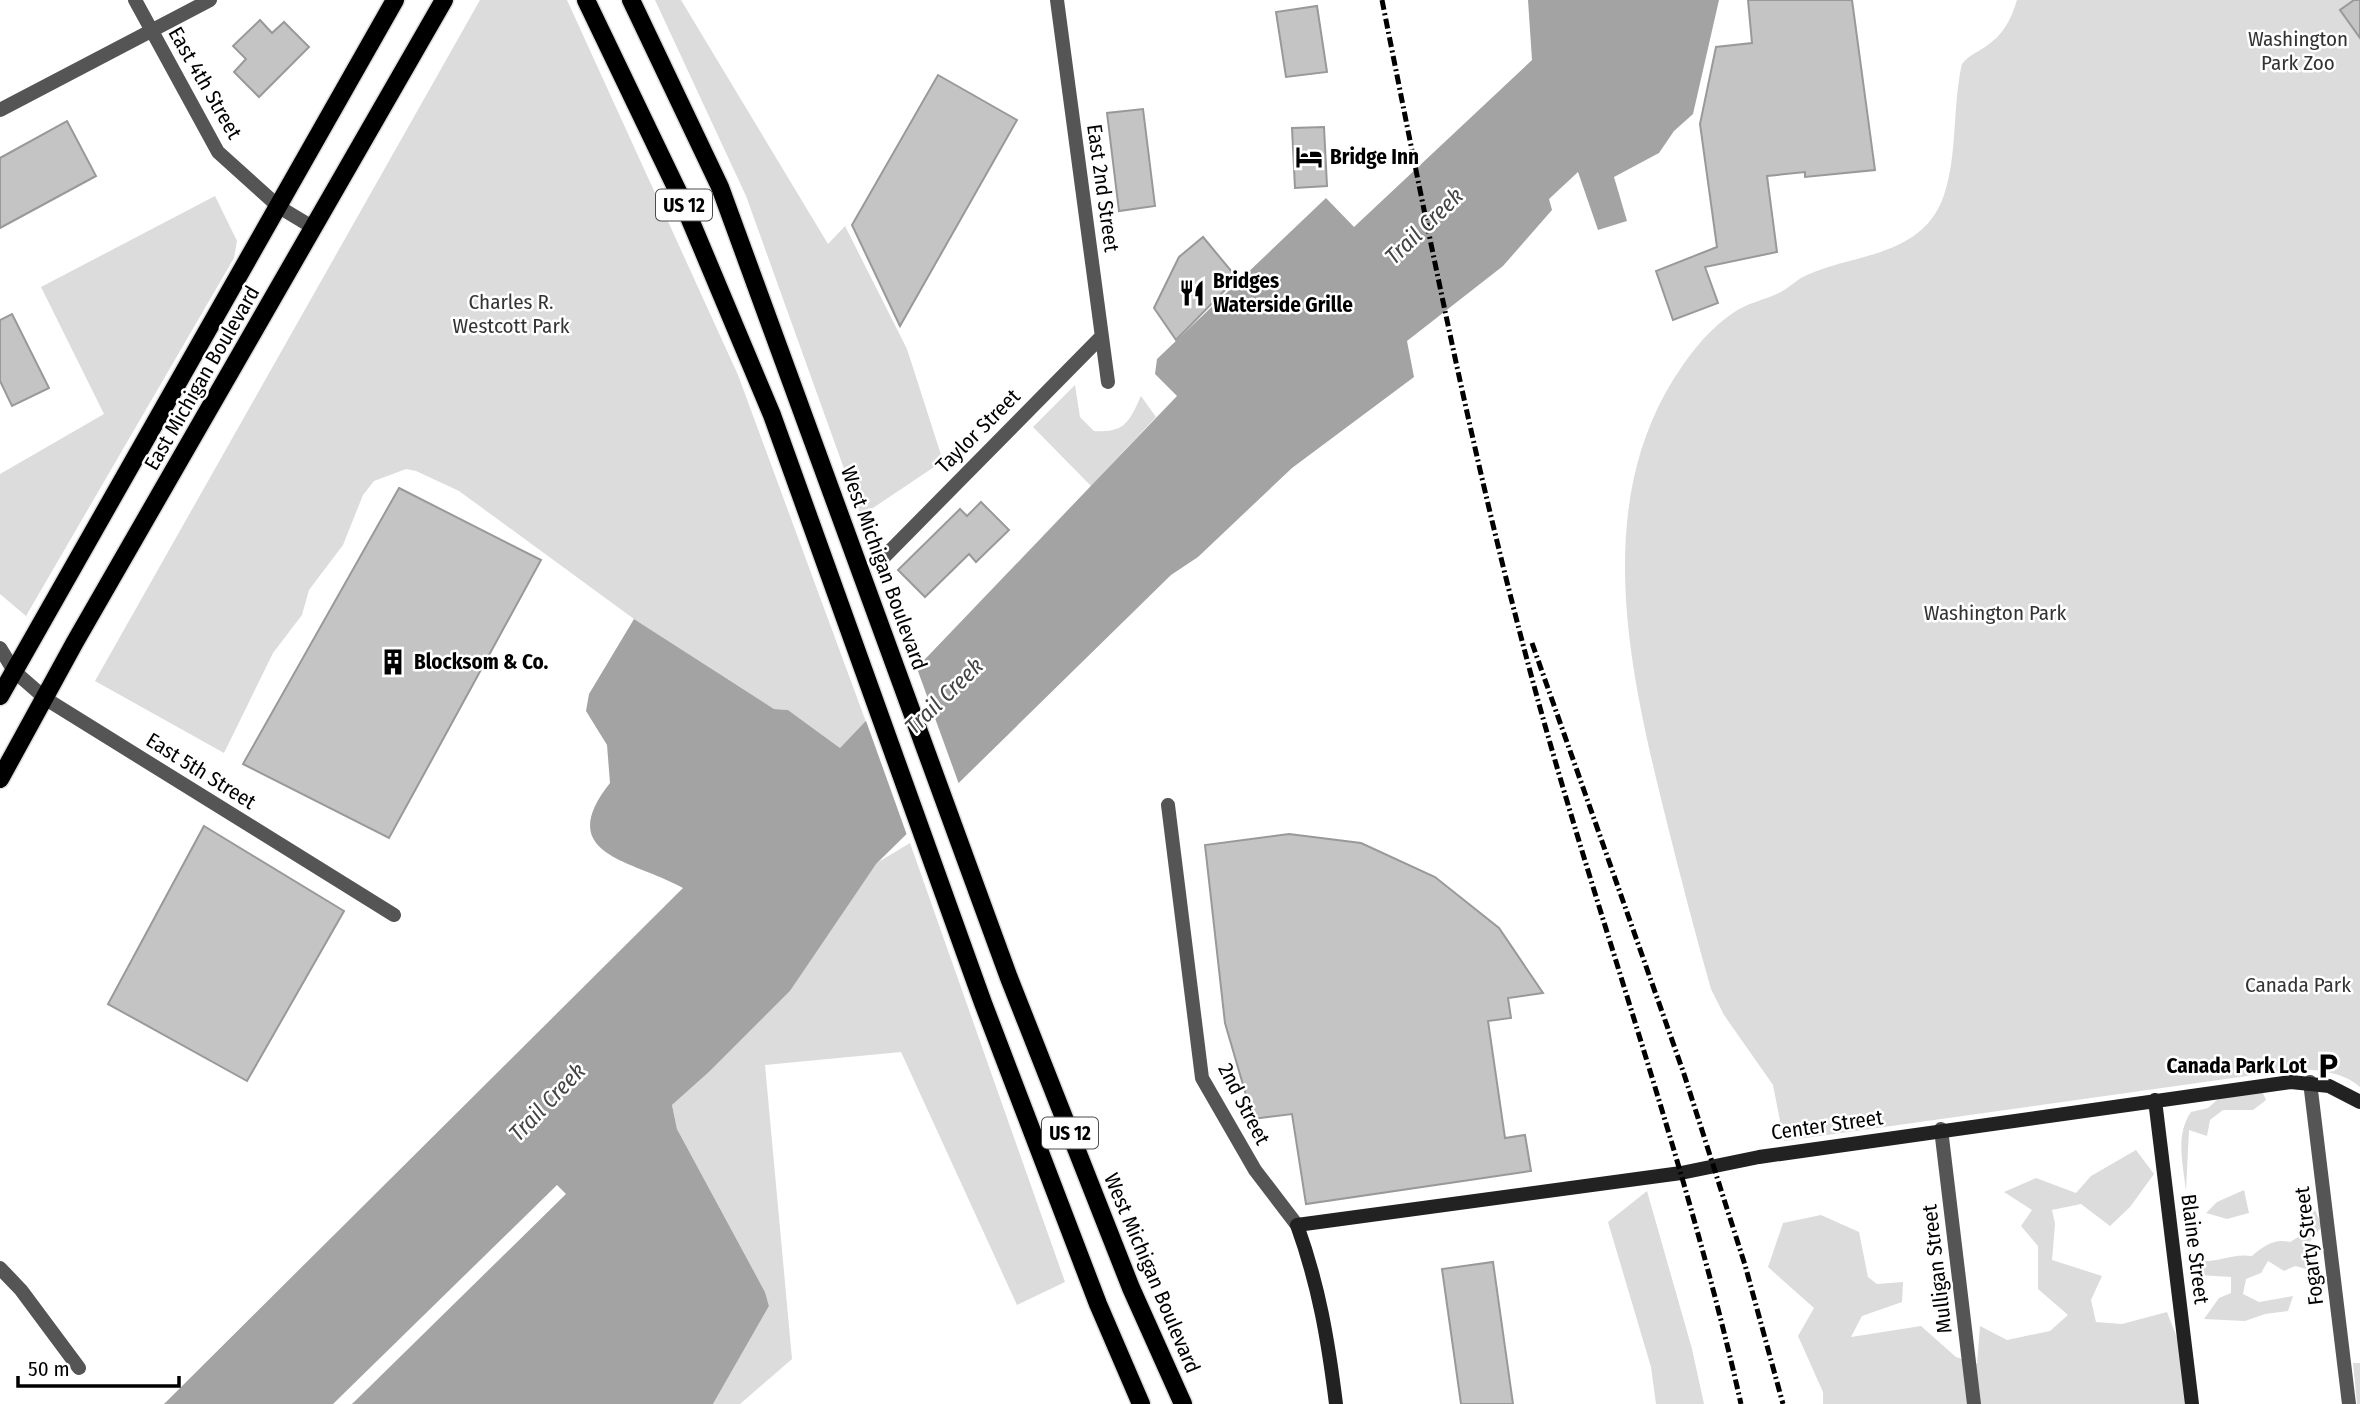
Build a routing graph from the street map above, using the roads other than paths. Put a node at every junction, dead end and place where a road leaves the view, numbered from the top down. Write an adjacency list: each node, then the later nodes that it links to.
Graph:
1 (135, 0): 8 (street, East 4th Street)
2 (210, 0): 8 (street)
3 (394, 0): 10 (main road, East Michigan Boulevard)
4 (444, 0): 11 (main road, East Michigan Boulevard)
5 (586, 0): 29 (main road, US 12)
6 (631, 0): 30 (main road, West Michigan Boulevard / US 12)
7 (1057, 0): 12 (street, East 2nd Street)
8 (151, 31): 9 (street); 10 (street, East 4th Street)
9 (0, 110)
10 (279, 207): 11 (street, East 4th Street); 16 (main road, East Michigan Boulevard)
11 (314, 228): 18 (main road, East Michigan Boulevard)
12 (1102, 336): 13 (street, East 2nd Street); 14 (street, Taylor Street)
13 (1108, 382)
14 (885, 556)
15 (0, 648): 16 (street, East 5th Street)
16 (14, 671): 17 (main road, East Michigan Boulevard); 18 (street, East 5th Street)
17 (0, 696)
18 (46, 699): 19 (main road, East Michigan Boulevard); 21 (street, East 5th Street)
19 (0, 779)
20 (1168, 805): 26 (street, 2nd Street)
21 (394, 915)
22 (2310, 1082): 23 (street, Center Street); 24 (street, Center Street); 34 (street, Fogarty Street)
23 (2155, 1100): 25 (street, Center Street); 33 (street, Blaine Street)
24 (2360, 1102)
25 (1941, 1129): 26 (street, Center Street); 32 (street, Mulligan Street)
26 (1297, 1225): 31 (street, 2nd Street)
27 (0, 1268): 28 (street)
28 (79, 1368)
29 (1141, 1404)
30 (1183, 1404)
31 (1336, 1404)
32 (1974, 1404)
33 (2192, 1404)
34 (2348, 1404)

